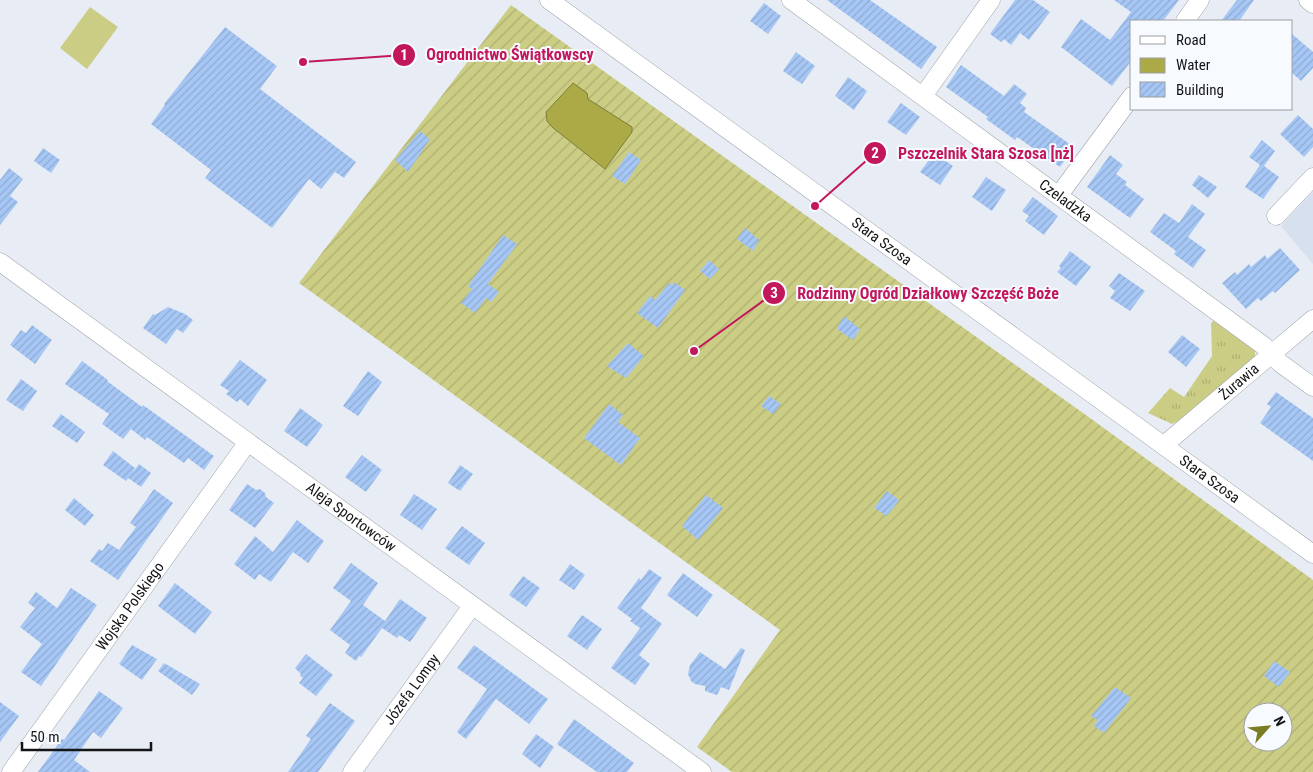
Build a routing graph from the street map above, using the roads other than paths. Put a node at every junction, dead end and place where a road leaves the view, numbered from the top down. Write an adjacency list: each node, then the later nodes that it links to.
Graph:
1 (549, 0): 18 (street, Stara Szosa)
2 (791, 0): 8 (street, Czeladzka)
3 (991, 0): 8 (street)
4 (1200, 0): 7 (street)
5 (1308, 0): 6 (street)
6 (1313, 4)
7 (1186, 20)
8 (923, 96): 11 (street, Czeladzka)
9 (1130, 99): 11 (street)
10 (1313, 177): 12 (street)
11 (1059, 195): 15 (street, Czeladzka)
12 (1276, 216)
13 (0, 262): 17 (street, Aleja Sportowców)
14 (1313, 319): 15 (street, Żurawia)
15 (1271, 354): 16 (street, Czeladzka); 18 (street, Żurawia)
16 (1313, 387)
17 (248, 442): 20 (street, Aleja Sportowców); 22 (street, Wojska Polskiego)
18 (1164, 445): 19 (street, Stara Szosa)
19 (1313, 554)
20 (472, 606): 21 (street, Aleja Sportowców); 23 (street, Józefa Lompy)
21 (700, 771)
22 (11, 772)
23 (352, 772)

